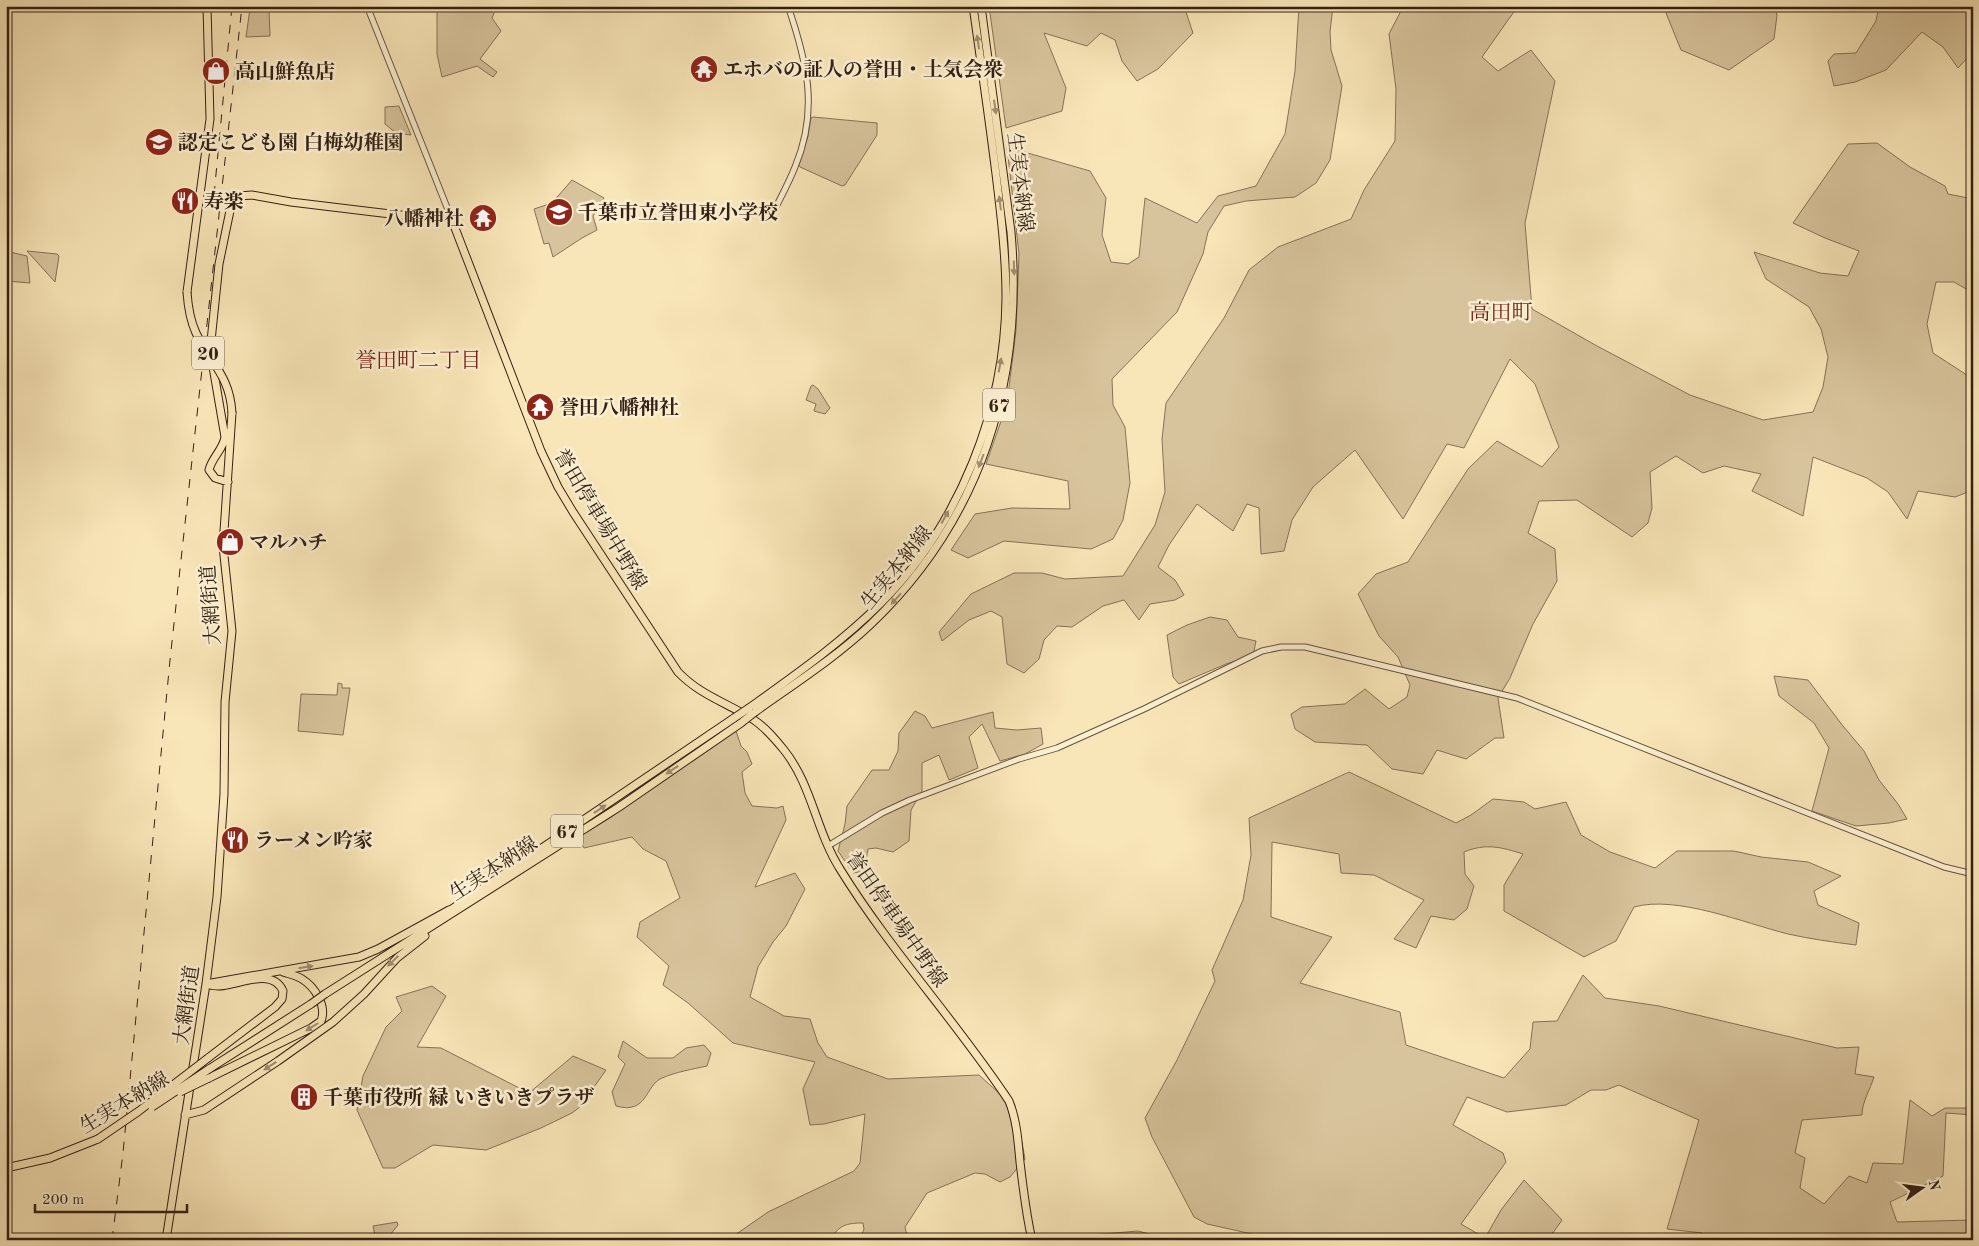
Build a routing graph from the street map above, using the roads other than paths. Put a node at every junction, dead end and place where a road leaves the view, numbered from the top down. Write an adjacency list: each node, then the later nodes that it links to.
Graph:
1 (207, 6): 8 (main road, 大網街道 / 20, bridge)
2 (367, 6): 7 (street)
3 (788, 6): 6 (street)
4 (973, 6): 9 (main road, 生実本納線 / 67, one-way to 4)
5 (981, 6): 9 (main road, 生実本納線 / 67, one-way to 9)
6 (776, 205)
7 (450, 216): 8 (main road); 10 (main road, 誉田停車場中野線)
8 (228, 482): 14 (main road, 大網街道 / 20)
9 (752, 710): 12 (main road, 生実本納線 / 67, bridge)
10 (828, 846): 11 (street); 20 (main road, 誉田停車場中野線)
11 (1973, 874)
12 (457, 908): 13 (main road, 67, one-way to 12); 15 (main road, 生実本納線 / 67, bridge); 16 (main road, 67, one-way to 16)
13 (280, 971): 14 (main road, 67); 15 (main road, one-way to 15, bridge)
14 (206, 984): 16 (main road, 大網街道 / 20); 17 (main road, bridge)
15 (156, 1104): 17 (main road, 生実本納線 / 67, bridge)
16 (186, 1115): 19 (main road, 大網街道 / 20)
17 (98, 1139): 18 (main road, 生実本納線 / 67)
18 (6, 1168)
19 (166, 1240)
20 (1032, 1240)

